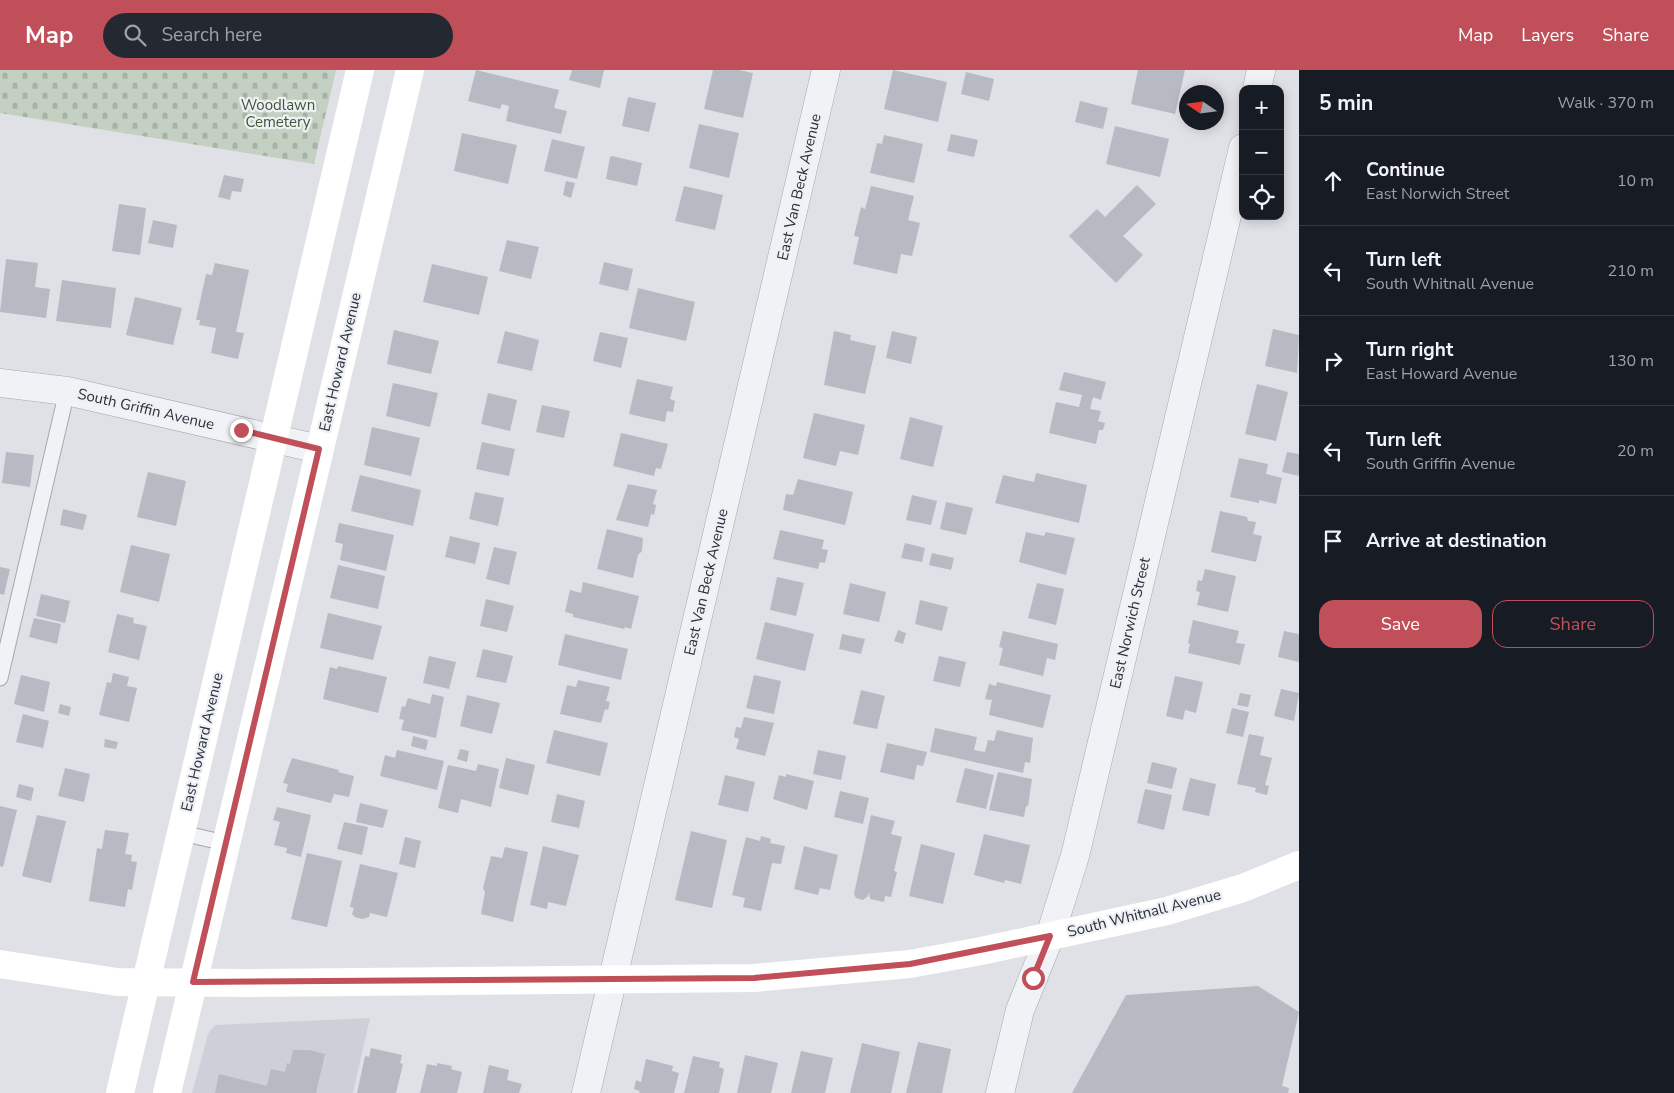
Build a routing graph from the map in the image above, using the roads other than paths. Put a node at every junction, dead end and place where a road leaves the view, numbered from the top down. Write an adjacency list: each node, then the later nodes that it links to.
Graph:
1 (360, 70): 9 (main road, East Howard Avenue)
2 (410, 70): 10 (main road, East Howard Avenue)
3 (826, 70): 17 (street, East Van Beck Avenue)
4 (1261, 70): 5 (street)
5 (1258, 85)
6 (1239, 165): 15 (street, East Norwich Street)
7 (0, 383): 8 (street, South Griffin Avenue)
8 (67, 391): 9 (street, South Griffin Avenue); 11 (lane)
9 (274, 438): 10 (street, South Griffin Avenue); 12 (main road, East Howard Avenue)
10 (319, 449): 13 (main road, East Howard Avenue)
11 (0, 678)
12 (181, 833): 13 (lane); 18 (main road, East Howard Avenue)
13 (226, 843): 19 (main road, East Howard Avenue)
14 (1299, 866): 15 (main road, South Whitnall Avenue)
15 (1050, 936): 17 (main road, South Whitnall Avenue); 23 (street, East Norwich Street)
16 (0, 964): 18 (main road, South Whitnall Avenue)
17 (613, 980): 19 (main road, South Whitnall Avenue); 22 (street, East Van Beck Avenue)
18 (146, 982): 19 (main road, South Whitnall Avenue); 20 (main road, East Howard Avenue)
19 (193, 982): 21 (main road, East Howard Avenue)
20 (120, 1093)
21 (167, 1093)
22 (586, 1093)
23 (1000, 1093)

